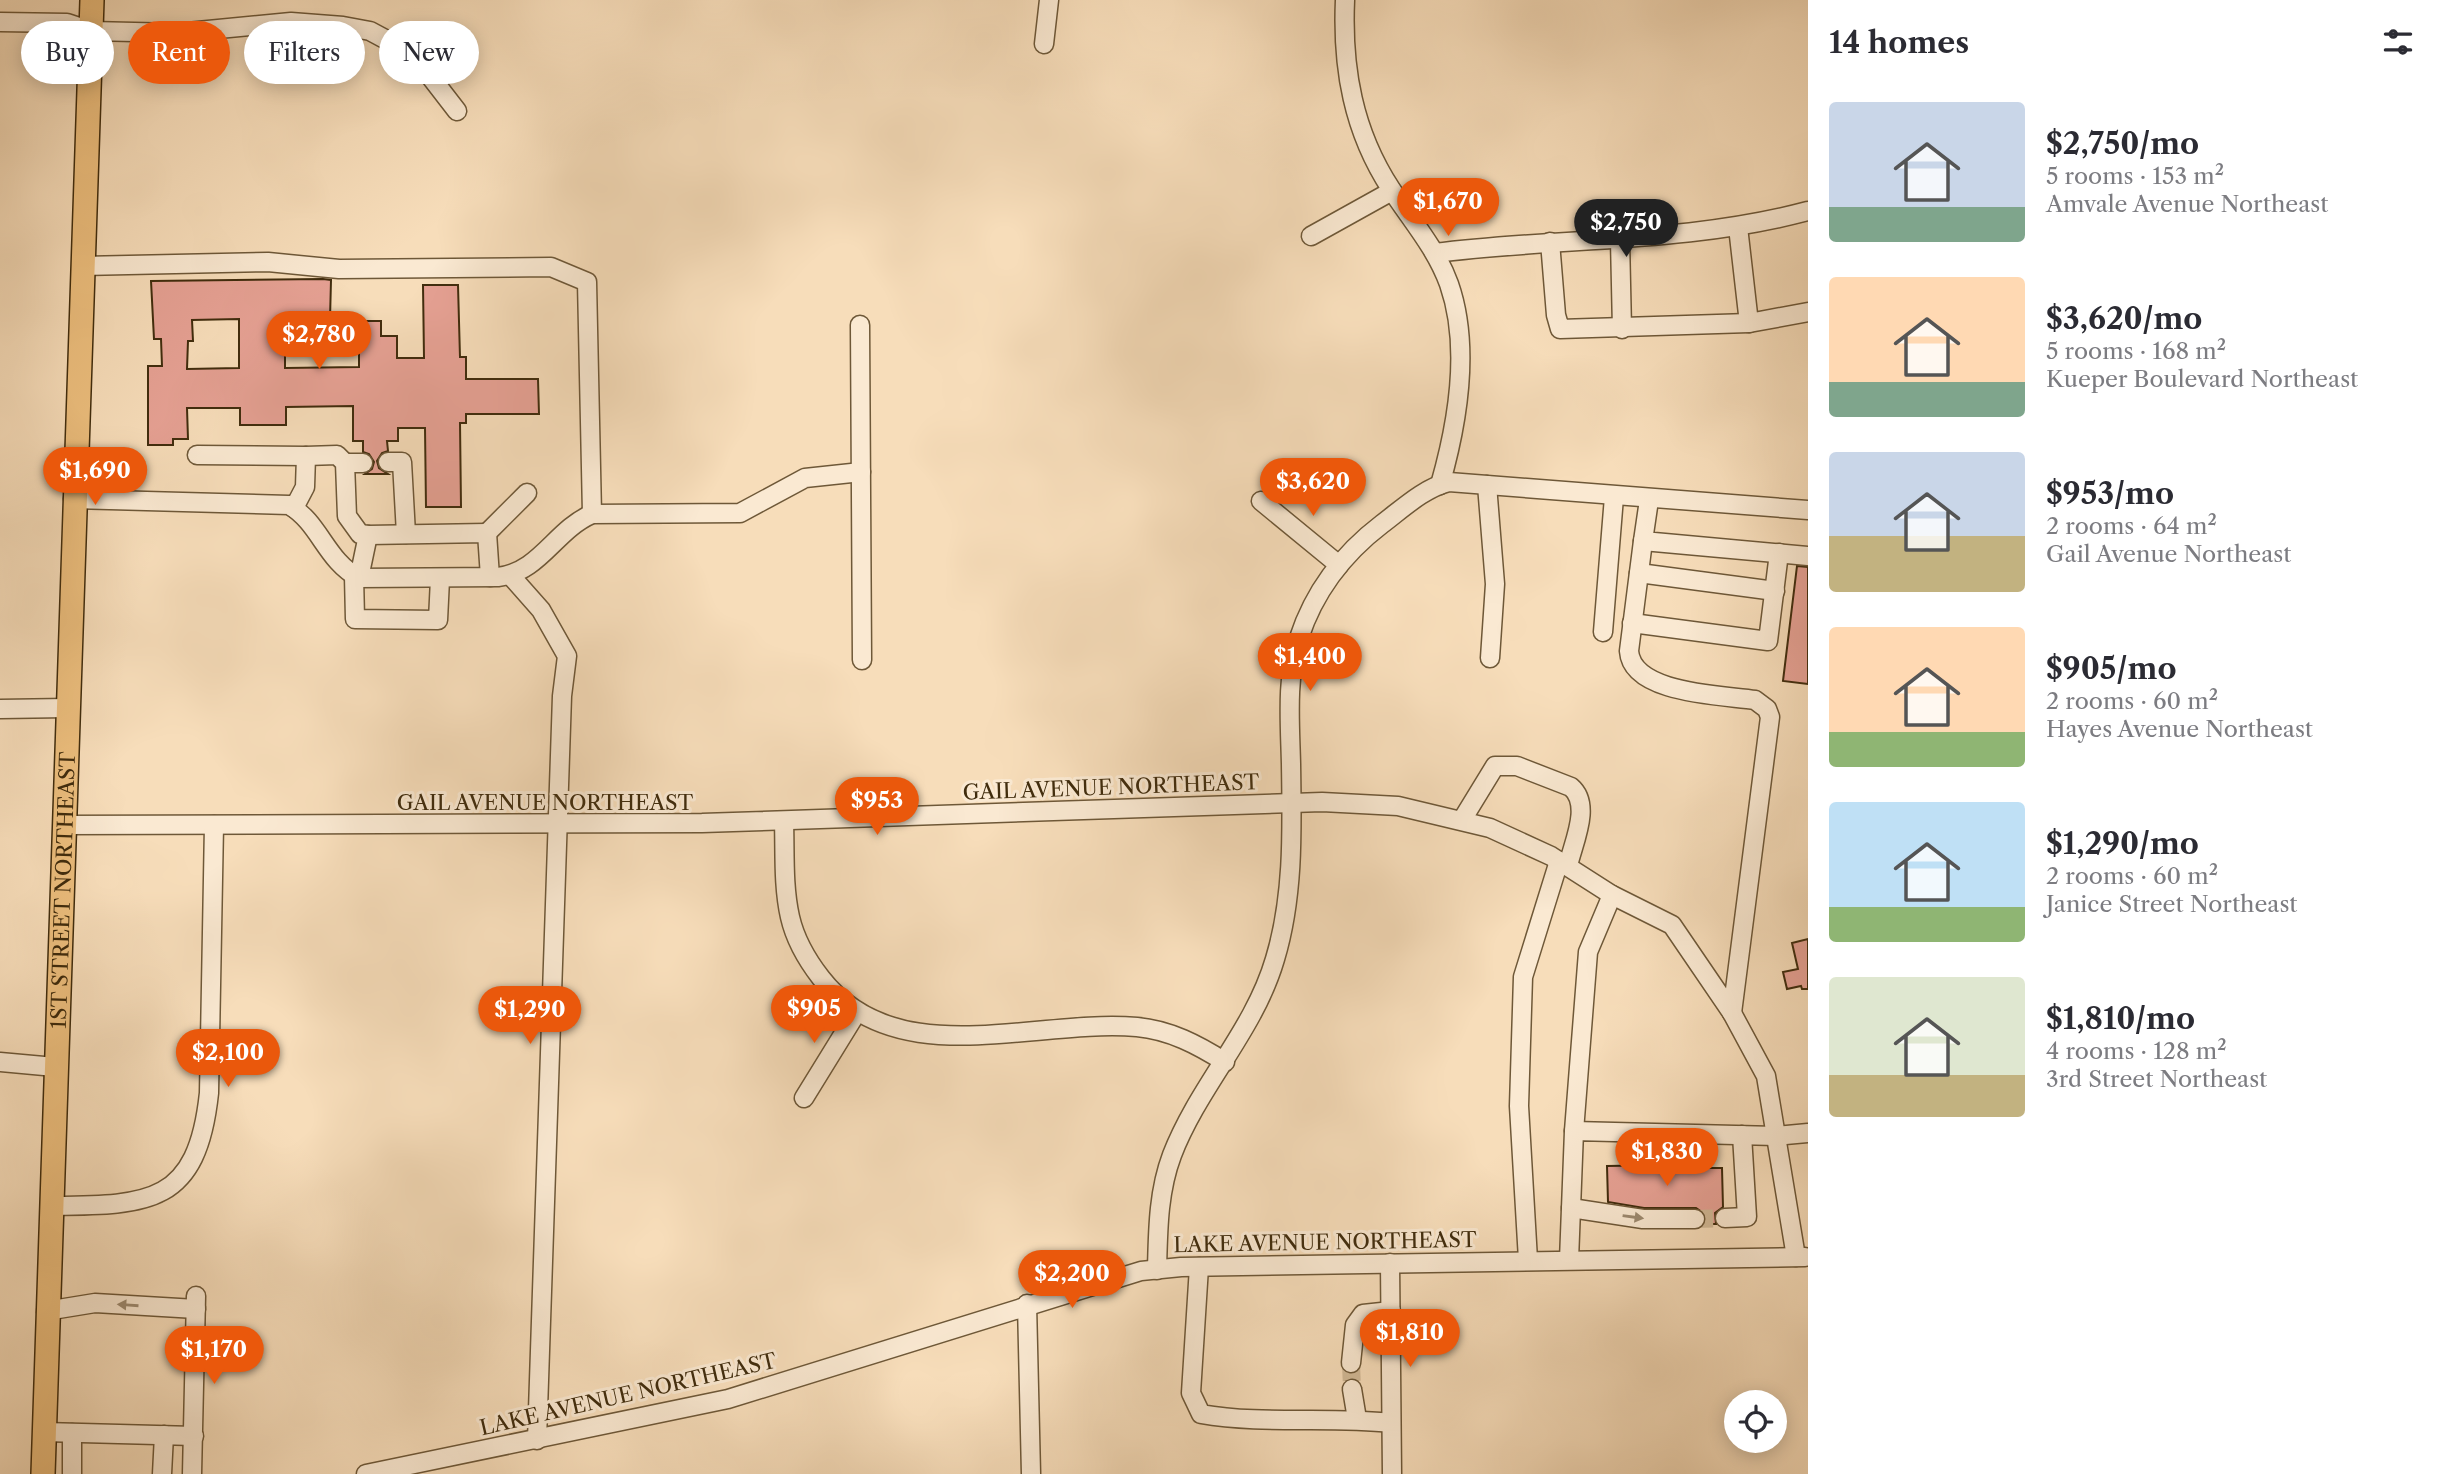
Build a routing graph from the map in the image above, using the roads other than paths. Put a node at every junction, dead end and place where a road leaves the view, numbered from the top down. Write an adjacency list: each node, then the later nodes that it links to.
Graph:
1 (92, 0): 4 (main road, 1ST STREET NORTHEAST)
2 (1049, 0): 8 (street)
3 (1345, 0): 11 (street)
4 (91, 21)
5 (0, 22): 6 (street)
6 (21, 22)
7 (114, 32): 10 (street)
8 (1044, 44)
9 (89, 84): 18 (main road, 1ST STREET NORTHEAST)
10 (457, 110)
11 (1392, 191): 14 (street); 17 (street)
12 (1807, 216): 13 (street)
13 (1738, 227): 15 (street); 20 (street)
14 (1311, 236)
15 (1620, 240): 16 (street); 22 (street)
16 (1550, 242): 17 (street); 22 (street)
17 (1434, 253): 27 (street)
18 (82, 266): 31 (main road, 1ST STREET NORTHEAST); 36 (street)
19 (1808, 312): 20 (street)
20 (1749, 323): 22 (street)
21 (860, 325): 26 (street)
22 (1622, 329)
23 (197, 455): 24 (street)
24 (306, 456): 34 (street); 39 (street)
25 (388, 462): 38 (street)
26 (861, 472): 36 (street); 53 (street)
27 (1440, 485): 28 (street); 43 (street)
28 (1488, 485): 30 (street); 52 (street)
29 (527, 493): 37 (street)
30 (1614, 497): 32 (street); 51 (street)
31 (73, 499): 34 (street); 54 (main road, 1ST STREET NORTHEAST)
32 (1649, 500): 35 (street); 40 (street)
33 (1261, 501): 43 (street)
34 (294, 508): 46 (street)
35 (1808, 510)
36 (592, 514): 45 (street)
37 (487, 533): 38 (street); 47 (street)
38 (405, 534): 39 (street)
39 (368, 535): 46 (street)
40 (1643, 541): 41 (street); 44 (street)
41 (1779, 553): 42 (street); 49 (street)
42 (1808, 555)
43 (1339, 565): 56 (street)
44 (1639, 573): 49 (street); 50 (street)
45 (510, 575): 47 (street); 59 (street)
46 (357, 577): 48 (street); 48 (street)
47 (490, 577): 48 (street)
48 (440, 579)
49 (1775, 591): 50 (street)
50 (1632, 623): 65 (street)
51 (1603, 632)
52 (1490, 658)
53 (862, 660)
54 (67, 708): 55 (street); 60 (main road, 1ST STREET NORTHEAST)
55 (0, 709)
56 (1292, 803): 57 (street, GAIL AVENUE NORTHEAST); 58 (street, GAIL AVENUE NORTHEAST); 67 (street)
57 (1462, 820): 62 (street, GAIL AVENUE NORTHEAST); 62 (street)
58 (784, 821): 59 (street, GAIL AVENUE NORTHEAST); 64 (street)
59 (558, 824): 61 (street, GAIL AVENUE NORTHEAST); 95 (street)
60 (63, 825): 61 (street, GAIL AVENUE NORTHEAST); 68 (main road, 1ST STREET NORTHEAST)
61 (214, 825): 74 (street)
62 (1564, 863): 63 (street, GAIL AVENUE NORTHEAST); 79 (street)
63 (1612, 895): 65 (street, GAIL AVENUE NORTHEAST); 70 (street)
64 (857, 1012): 67 (street); 69 (street)
65 (1732, 1013): 73 (street)
66 (0, 1062): 68 (street)
67 (1225, 1062): 83 (street)
68 (55, 1067): 74 (main road, 1ST STREET NORTHEAST)
69 (804, 1098)
70 (1574, 1131): 72 (street); 75 (street)
71 (1808, 1133): 73 (street)
72 (1742, 1135): 73 (street); 76 (street)
73 (1776, 1136): 78 (street)
74 (50, 1206): 85 (main road, 1ST STREET NORTHEAST)
75 (1571, 1208): 77 (street, one-way to 77); 80 (street)
76 (1725, 1218)
77 (1695, 1219)
78 (1802, 1257): 80 (street, LAKE AVENUE NORTHEAST)
79 (1528, 1260): 80 (street, LAKE AVENUE NORTHEAST); 81 (street, LAKE AVENUE NORTHEAST)
80 (1569, 1260)
81 (1390, 1263): 82 (street, LAKE AVENUE NORTHEAST); 86 (street)
82 (1199, 1267): 83 (street, LAKE AVENUE NORTHEAST); 89 (street)
83 (1157, 1270): 84 (street, LAKE AVENUE NORTHEAST)
84 (1027, 1304): 95 (street, LAKE AVENUE NORTHEAST); 101 (street)
85 (46, 1311): 91 (main road, 1ST STREET NORTHEAST); 94 (street, one-way to 85)
86 (1391, 1311): 87 (street); 90 (street)
87 (1351, 1363)
88 (1352, 1390): 89 (street)
89 (1357, 1419): 90 (street)
90 (1391, 1423): 102 (street)
91 (44, 1432): 92 (street); 96 (main road, 1ST STREET NORTHEAST)
92 (72, 1433): 93 (street); 97 (street)
93 (164, 1435): 94 (street); 98 (street)
94 (194, 1436): 99 (street)
95 (537, 1440): 100 (street, LAKE AVENUE NORTHEAST)
96 (43, 1474)
97 (72, 1474)
98 (162, 1474)
99 (192, 1474)
100 (366, 1474)
101 (1031, 1474)
102 (1392, 1474)

